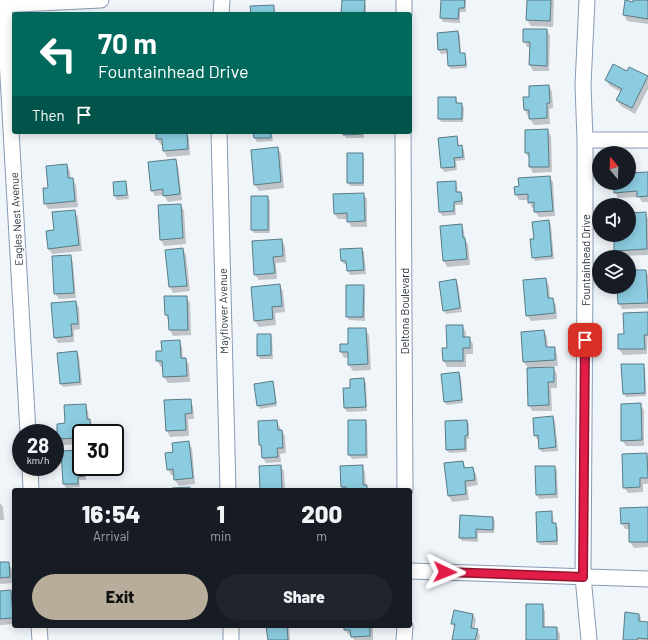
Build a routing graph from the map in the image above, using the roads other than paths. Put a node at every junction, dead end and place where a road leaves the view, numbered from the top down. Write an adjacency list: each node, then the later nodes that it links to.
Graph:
1 (101, 0): 5 (street)
2 (222, 0): 6 (street)
3 (404, 0): 7 (street)
4 (587, 0): 10 (street, Fountainhead Drive)
5 (2, 5): 12 (street, Eagles Nest Avenue)
6 (221, 12)
7 (404, 12)
8 (219, 134): 15 (street, Mayflower Avenue)
9 (403, 134): 16 (street, Deltona Boulevard)
10 (585, 140): 11 (street); 18 (street, Fountainhead Drive)
11 (648, 140)
12 (27, 424)
13 (30, 476): 14 (street)
14 (31, 488)
15 (228, 488)
16 (405, 488)
17 (412, 571): 18 (street)
18 (583, 577): 19 (street); 26 (street, Fountainhead Drive)
19 (648, 579)
20 (39, 628): 23 (street)
21 (231, 628): 24 (street)
22 (405, 628): 25 (street)
23 (40, 640)
24 (231, 640)
25 (404, 640)
26 (589, 640)

